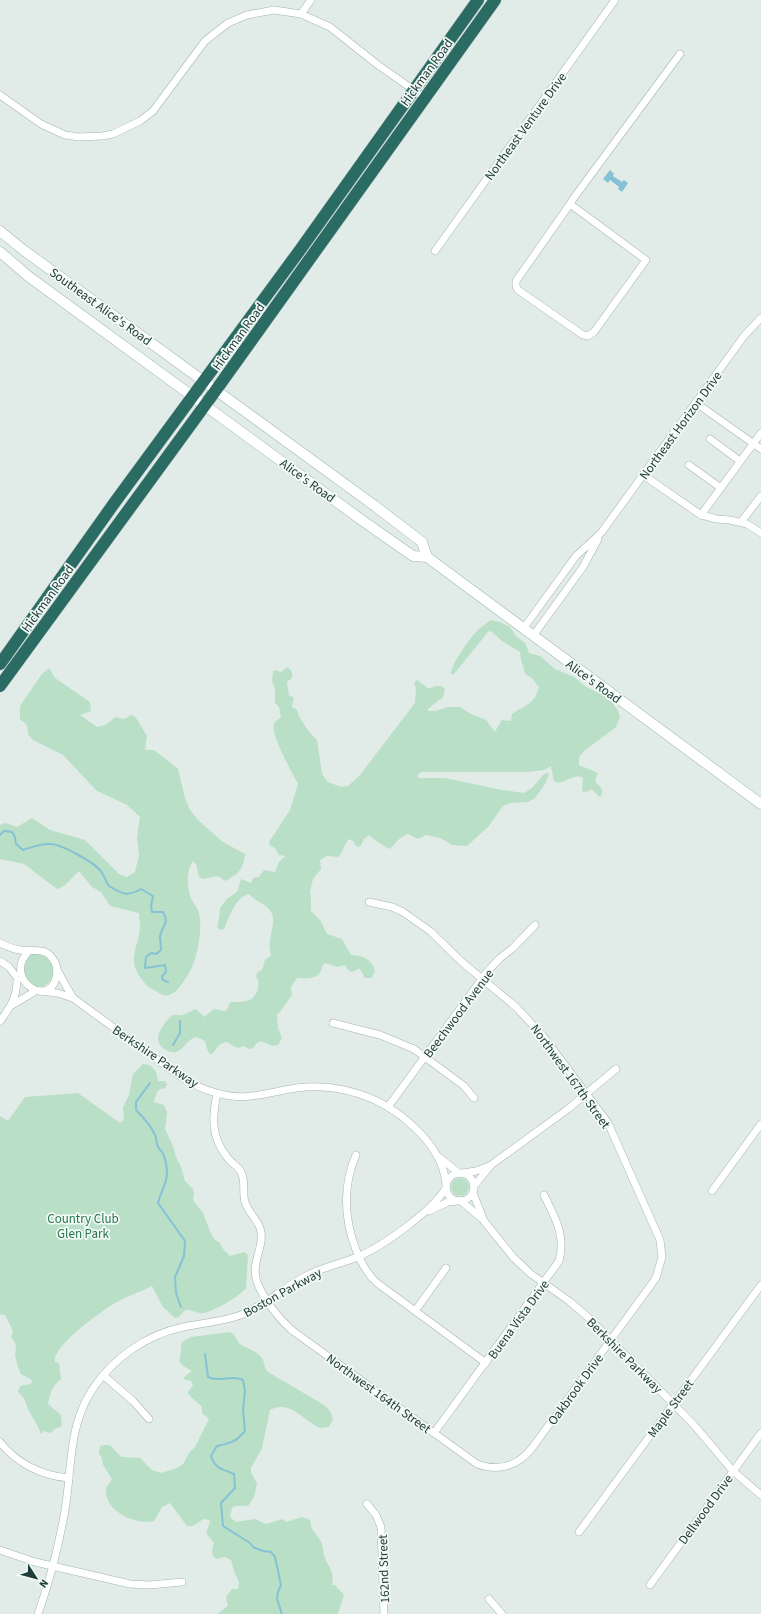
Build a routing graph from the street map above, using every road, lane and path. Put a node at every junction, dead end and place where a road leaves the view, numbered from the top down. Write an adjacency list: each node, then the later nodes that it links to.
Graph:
1 (311, 0): 5 (street)
2 (478, 0): 7 (highway, Hickman Road)
3 (496, 0): 9 (highway, Hickman Road)
4 (615, 0): 12 (street, Northeast Venture Drive)
5 (301, 14): 7 (street); 8 (street)
6 (680, 54): 10 (street)
7 (414, 90): 9 (street); 15 (highway, Hickman Road)
8 (0, 95)
9 (425, 98): 16 (highway, Hickman Road)
10 (570, 204): 10 (street)
11 (0, 231): 15 (main road, Southeast Alice's Road)
12 (435, 251)
13 (0, 252): 17 (main road, Southeast Alice's Road)
14 (761, 318): 18 (street, Northeast Horizon Drive)
15 (203, 380): 16 (main road, Alice's Road); 17 (highway, Hickman Road)
16 (216, 390): 19 (highway, Hickman Road); 33 (main road, Alice's Road)
17 (192, 395): 19 (main road, Alice's Road); 34 (highway, Hickman Road)
18 (696, 403): 22 (street); 26 (street, Northeast Horizon Drive)
19 (205, 405): 33 (main road, Alice's Road); 39 (highway, Hickman Road)
20 (761, 433): 22 (street)
21 (710, 439): 24 (street)
22 (754, 444): 23 (street); 24 (street)
23 (761, 449)
24 (740, 461): 27 (street)
25 (689, 465): 27 (street)
26 (643, 475): 29 (street); 31 (street, Northeast Horizon Drive)
27 (721, 488): 29 (street)
28 (761, 496): 30 (street)
29 (701, 515): 30 (street)
30 (741, 522): 32 (street)
31 (600, 533): 35 (street, Northeast Horizon Drive); 36 (street, Northeast Horizon Drive)
32 (761, 533)
33 (428, 557): 35 (main road, Alice's Road)
34 (35, 616): 37 (highway, Hickman Road); 38 (highway)
35 (523, 629): 36 (main road, Alice's Road)
36 (533, 636): 40 (main road, Alice's Road)
37 (0, 664)
38 (0, 676)
39 (0, 686)
40 (761, 804)
41 (369, 902): 48 (street, Northwest 167th Street)
42 (535, 925): 48 (street, Beechwood Avenue)
43 (0, 943): 44 (street)
44 (29, 951): 46 (street); 47 (street)
45 (0, 960): 47 (street)
46 (57, 970): 49 (street); 50 (street, Berkshire Parkway)
47 (16, 977): 49 (street); 51 (street)
48 (482, 978): 54 (street, Beechwood Avenue); 57 (street, Northwest 167th Street)
49 (37, 992): 50 (street, Berkshire Parkway); 51 (street)
50 (73, 998): 56 (street, Berkshire Parkway)
51 (12, 1005): 52 (street)
52 (0, 1021)
53 (333, 1022): 54 (street)
54 (425, 1057): 58 (street); 59 (street, Beechwood Avenue)
55 (616, 1069): 57 (street)
56 (216, 1094): 59 (street, Berkshire Parkway); 77 (street, Northwest 164th Street)
57 (586, 1095): 63 (street); 73 (street, Northwest 167th Street)
58 (474, 1098)
59 (388, 1107): 62 (street, Berkshire Parkway)
60 (761, 1124): 67 (street)
61 (356, 1155): 72 (street)
62 (437, 1156): 64 (street, Berkshire Parkway); 65 (street, Berkshire Parkway)
63 (491, 1165): 64 (street); 66 (street)
64 (461, 1173): 65 (street); 66 (street)
65 (446, 1186): 69 (street); 70 (street, Boston Parkway)
66 (474, 1189): 69 (street); 71 (street, Berkshire Parkway)
67 (712, 1191)
68 (544, 1195): 75 (street, Buena Vista Drive)
69 (459, 1201): 70 (street, Boston Parkway); 71 (street, Berkshire Parkway)
70 (425, 1212): 72 (street, Boston Parkway)
71 (484, 1220): 75 (street, Berkshire Parkway)
72 (358, 1256): 77 (street, Boston Parkway); 78 (street)
73 (662, 1257): 79 (street, Oakbrook Drive)
74 (446, 1268): 78 (street)
75 (544, 1284): 79 (street, Berkshire Parkway); 80 (street, Buena Vista Drive)
76 (761, 1285): 82 (street, Maple Street)
77 (268, 1301): 81 (street, Boston Parkway); 84 (street, Northwest 164th Street)
78 (415, 1311): 80 (street)
79 (610, 1340): 82 (street, Berkshire Parkway); 87 (street, Oakbrook Drive)
80 (486, 1363): 84 (street, Buena Vista Drive)
81 (103, 1375): 83 (street); 89 (street, Boston Parkway)
82 (674, 1404): 88 (street, Berkshire Parkway); 92 (street, Maple Street)
83 (149, 1418)
84 (434, 1433): 87 (street, Northwest 164th Street)
85 (761, 1433): 88 (street, Dellwood Drive)
86 (0, 1442): 89 (street)
87 (500, 1468)
88 (733, 1471): 90 (street, Berkshire Parkway); 96 (street, Dellwood Drive)
89 (69, 1478): 94 (street, Boston Parkway)
90 (761, 1495)
91 (367, 1504): 99 (street, 162nd Street)
92 (580, 1532)
93 (0, 1550): 94 (street)
94 (53, 1566): 95 (street); 98 (street, Boston Parkway)
95 (182, 1582)
96 (650, 1585)
97 (490, 1599): 100 (street)
98 (38, 1614)
99 (384, 1614)
100 (502, 1614)

